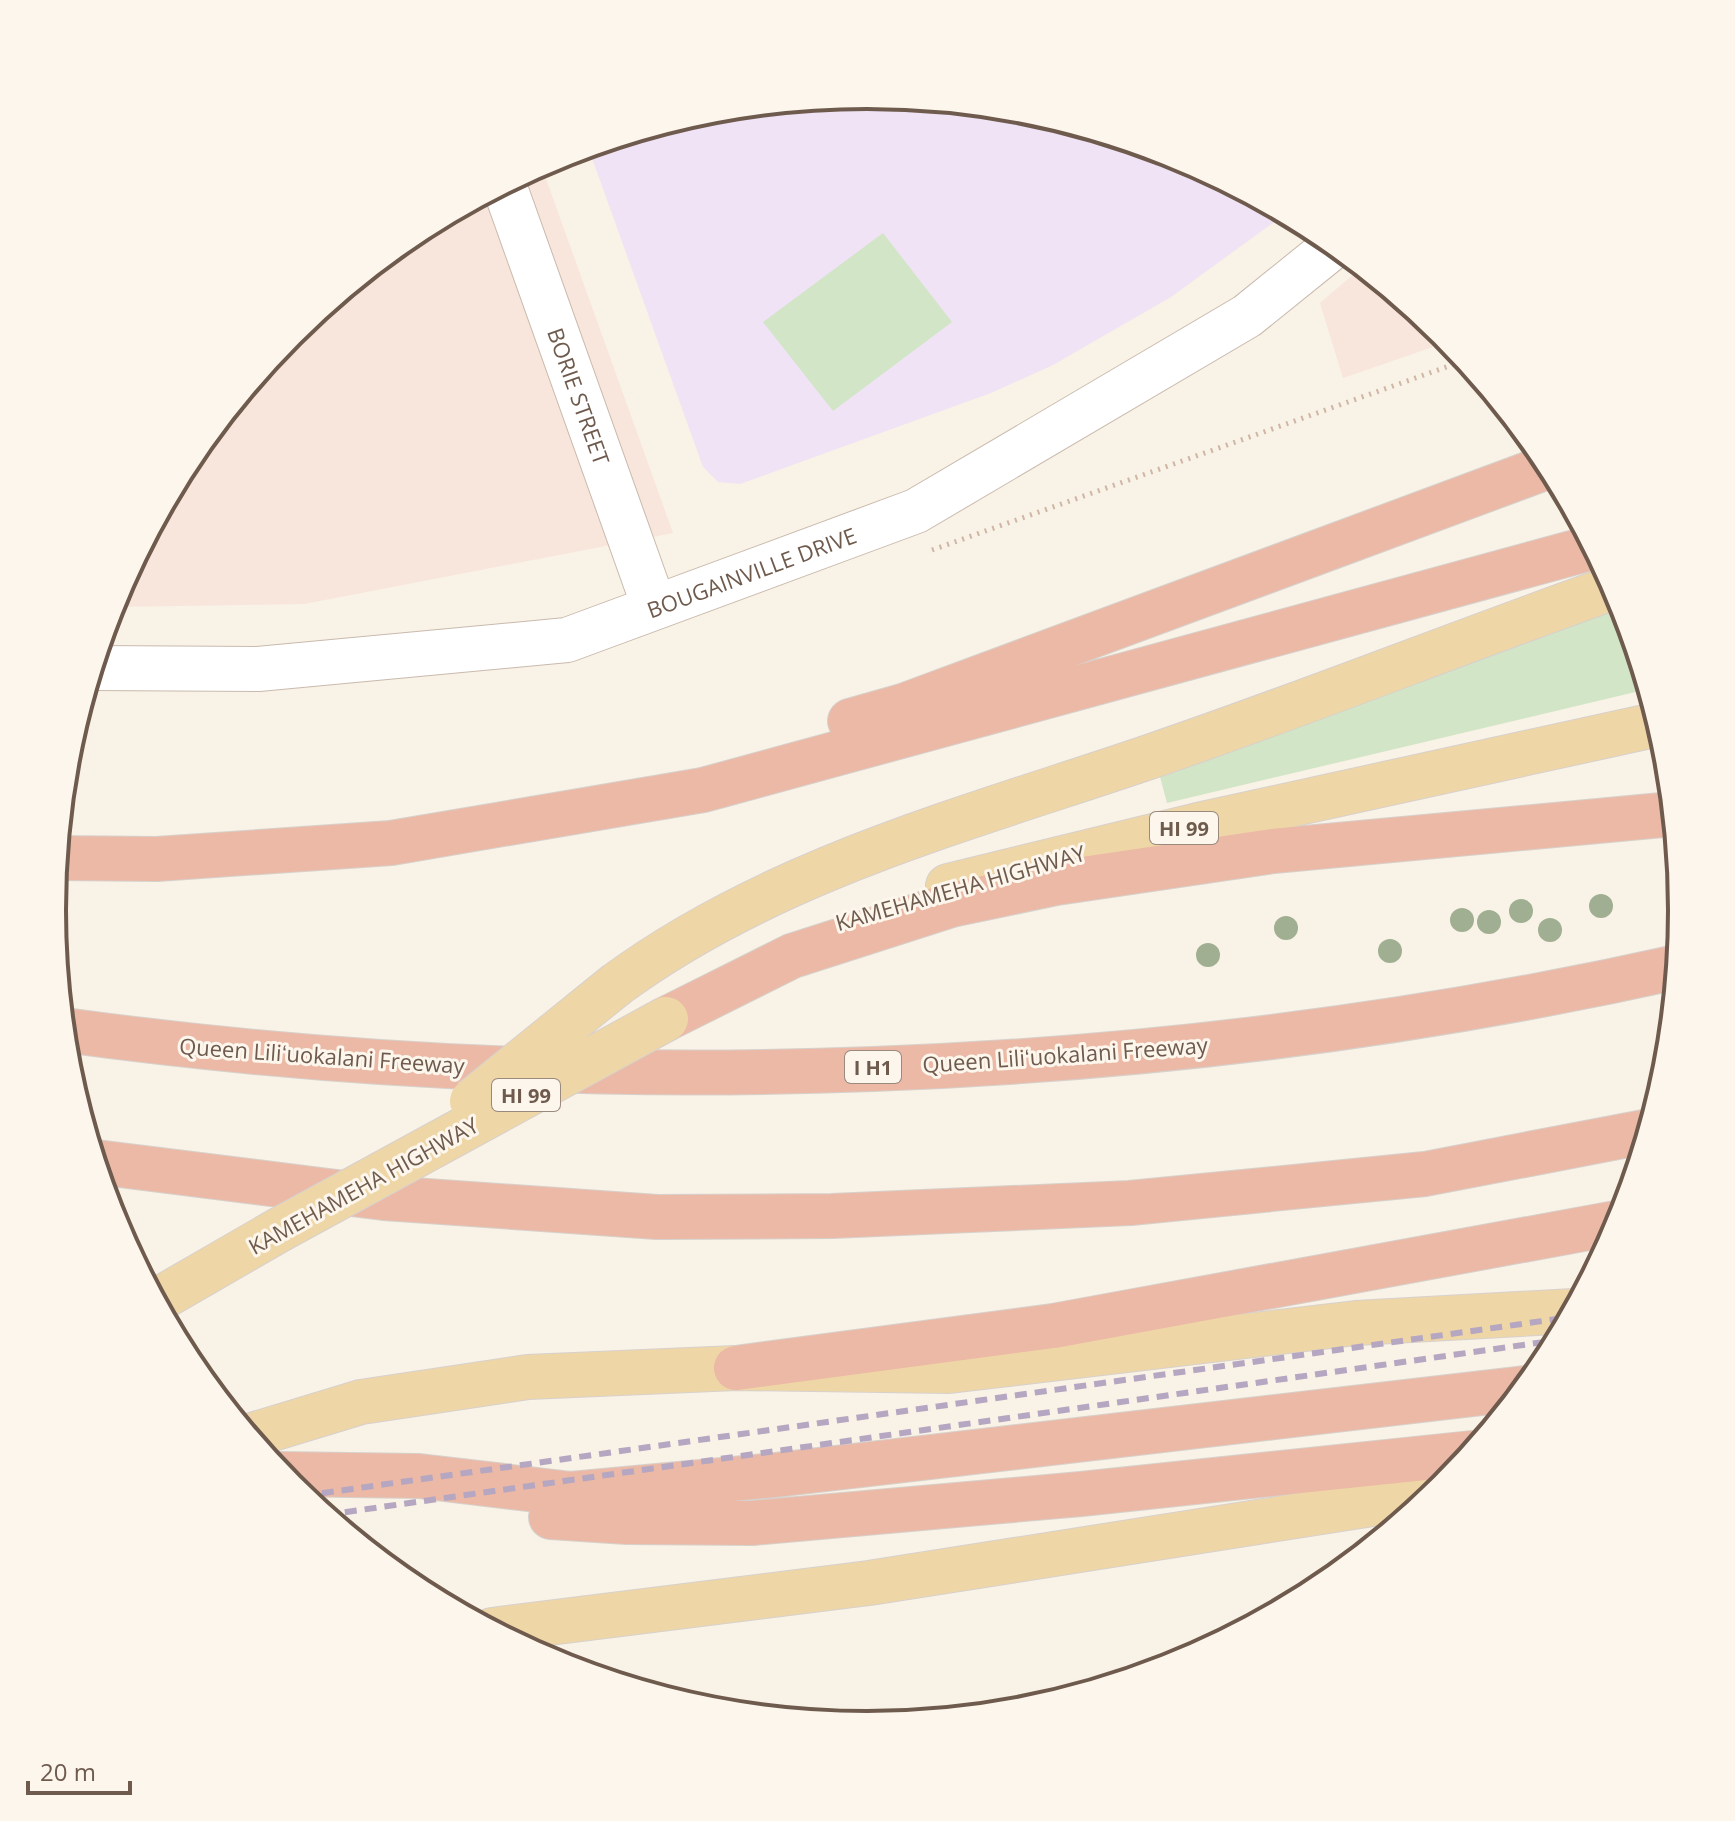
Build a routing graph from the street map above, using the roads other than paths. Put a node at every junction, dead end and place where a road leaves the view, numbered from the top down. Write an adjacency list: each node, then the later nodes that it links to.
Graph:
1 (508, 195): 6 (street, BORIE STREET)
2 (1325, 253): 6 (street, BOUGAINVILLE DRIVE)
3 (1538, 471): 10 (highway)
4 (1583, 550): 11 (highway)
5 (1602, 592): 18 (main road, bridge)
6 (654, 606): 7 (street, BOUGAINVILLE DRIVE)
7 (104, 668)
8 (1648, 727): 13 (main road, KAMEHAMEHA HIGHWAY / HI 99)
9 (1663, 815): 13 (highway)
10 (69, 847)
11 (68, 858)
12 (1666, 969): 15 (highway, Queen Liliʻuokalani Freeway / I H1)
13 (736, 975): 14 (highway)
14 (666, 1019): 18 (main road, KAMEHAMEHA HIGHWAY / HI 99, bridge)
15 (76, 1032)
16 (1637, 1133): 17 (highway)
17 (108, 1163)
18 (387, 1170): 20 (main road, KAMEHAMEHA HIGHWAY / HI 99, bridge)
19 (1604, 1225): 22 (highway)
20 (165, 1296)
21 (1562, 1312): 22 (main road)
22 (736, 1368): 24 (main road)
23 (1509, 1390): 26 (highway)
24 (260, 1433)
25 (1455, 1455): 27 (highway)
26 (298, 1474)
27 (303, 1479)
28 (1412, 1498): 29 (main road)
29 (510, 1628)

